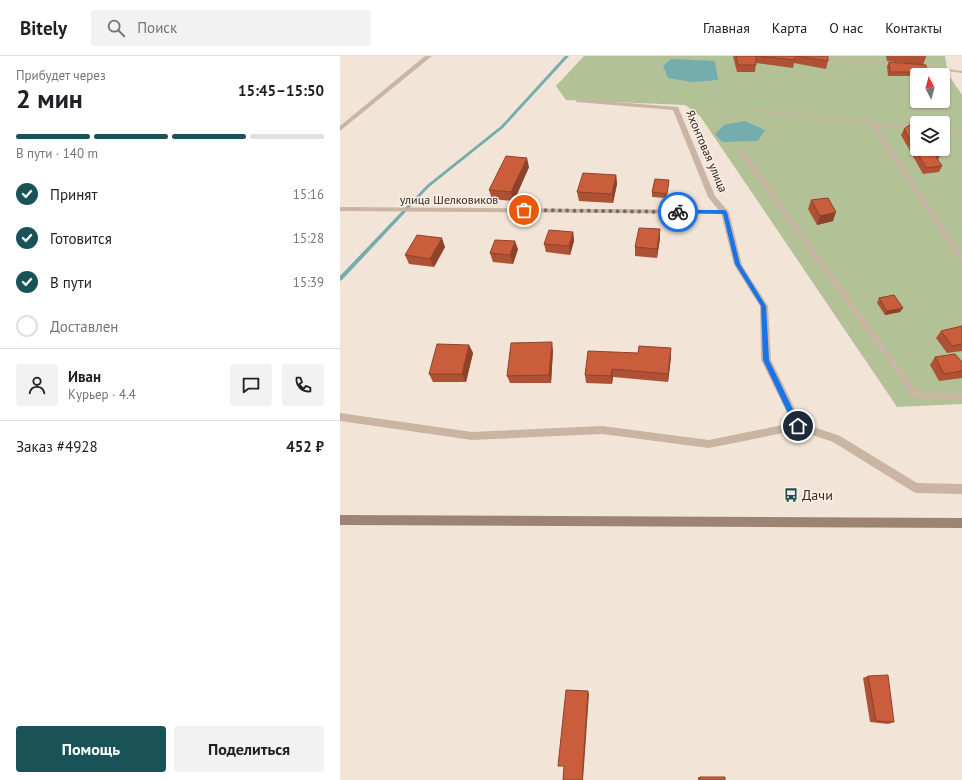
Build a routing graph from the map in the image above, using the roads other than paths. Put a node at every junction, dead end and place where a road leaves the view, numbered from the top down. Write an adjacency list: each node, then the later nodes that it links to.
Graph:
1 (429, 56): 10 (street)
2 (811, 57): 3 (lane)
3 (898, 65)
4 (913, 66): 5 (lane)
5 (962, 72)
6 (578, 101): 15 (street, Яхонтовая улица)
7 (756, 110): 8 (lane)
8 (872, 123): 9 (lane); 16 (lane)
9 (910, 127)
10 (340, 129)
11 (950, 132): 12 (lane)
12 (962, 133)
13 (741, 151): 17 (lane)
14 (340, 209): 15 (lane, улица Шелковиков)
15 (725, 212): 19 (street, Яхонтовая улица)
16 (962, 260)
17 (962, 396)
18 (340, 417): 19 (street)
19 (798, 426): 20 (street)
20 (962, 489)
21 (340, 520): 22 (street)
22 (962, 523)

